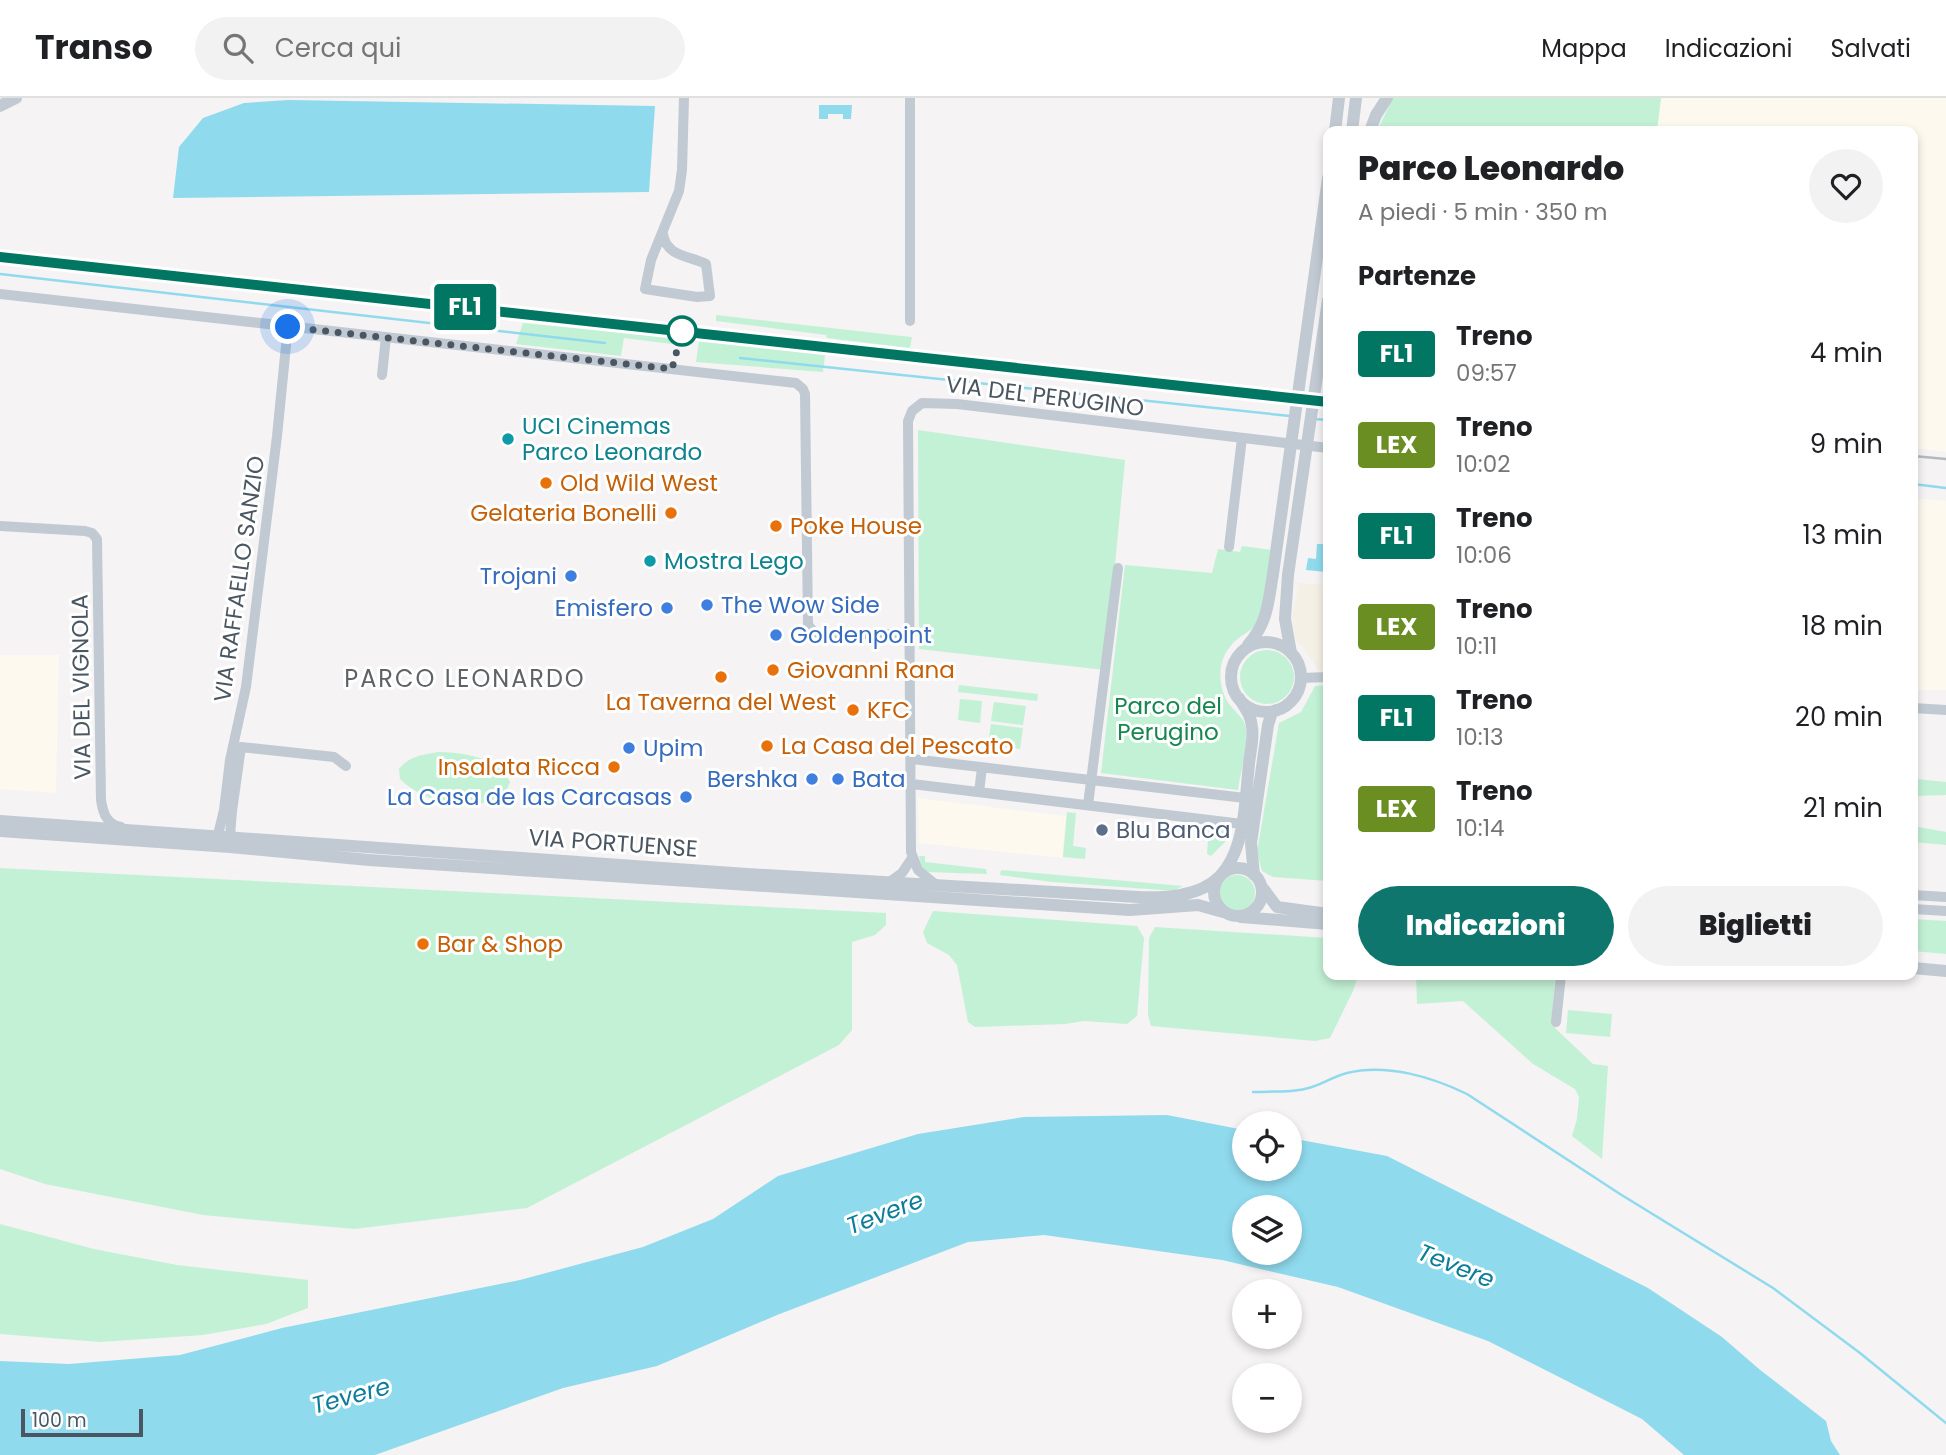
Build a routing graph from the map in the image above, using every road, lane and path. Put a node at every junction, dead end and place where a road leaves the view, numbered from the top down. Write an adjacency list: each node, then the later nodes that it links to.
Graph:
1 (16, 98): 7 (street)
2 (910, 98): 16 (street)
3 (1339, 98): 8 (street)
4 (1356, 98): 9 (street)
5 (1387, 98): 10 (street)
6 (682, 100): 12 (street)
7 (0, 106)
8 (1336, 126)
9 (1353, 126)
10 (1372, 126)
11 (1323, 214): 27 (street, bridge)
12 (663, 234): 13 (street); 14 (street)
13 (678, 254): 14 (street); 14 (street)
14 (651, 260)
15 (0, 294): 17 (street)
16 (910, 321)
17 (288, 327): 19 (street); 47 (street, VIA RAFFAELLO SANZIO)
18 (1323, 334): 28 (street, bridge)
19 (386, 337): 20 (street); 26 (street)
20 (382, 375)
21 (1242, 438): 22 (street, VIA DEL PERUGINO); 24 (street); 26 (street, VIA DEL PERUGINO)
22 (1323, 447)
23 (0, 526): 45 (street, VIA DEL VIGNOLA)
24 (1229, 547)
25 (1118, 568): 38 (street)
26 (911, 634): 35 (street, VIA DEL PERUGINO)
27 (1241, 652): 28 (street); 31 (street)
28 (1292, 653): 30 (street)
29 (1323, 677): 30 (street)
30 (1301, 678): 33 (street)
31 (1239, 698): 33 (street); 41 (street)
32 (1918, 708): 34 (street)
33 (1276, 710): 50 (street)
34 (1946, 710)
35 (912, 759): 37 (street); 39 (street, VIA DEL PERUGINO)
36 (346, 766): 47 (street)
37 (982, 768): 38 (street); 40 (street)
38 (1091, 782): 41 (street); 42 (street)
39 (912, 785): 40 (street); 48 (street, VIA DEL PERUGINO)
40 (979, 792): 42 (street)
41 (1245, 798): 44 (street)
42 (1088, 805): 44 (street)
43 (0, 821): 45 (street, VIA PORTUENSE)
44 (1242, 824): 49 (street)
45 (125, 829): 47 (street, VIA PORTUENSE)
46 (0, 831): 57 (street, VIA PORTUENSE)
47 (224, 836): 51 (street, VIA PORTUENSE)
48 (912, 858): 51 (street); 52 (street)
49 (1220, 876): 50 (street); 52 (street, VIA PORTUENSE); 57 (street)
50 (1258, 880): 58 (street); 59 (street)
51 (888, 883): 52 (street, VIA PORTUENSE)
52 (938, 886)
53 (1918, 895): 54 (street)
54 (1946, 897)
55 (1918, 909): 56 (street)
56 (1946, 911)
57 (1223, 912): 59 (street)
58 (1323, 913)
59 (1237, 917): 60 (street)
60 (1323, 924)
61 (1918, 968): 62 (street)
62 (1946, 971)
63 (1560, 980): 64 (street)
64 (1556, 1023)

